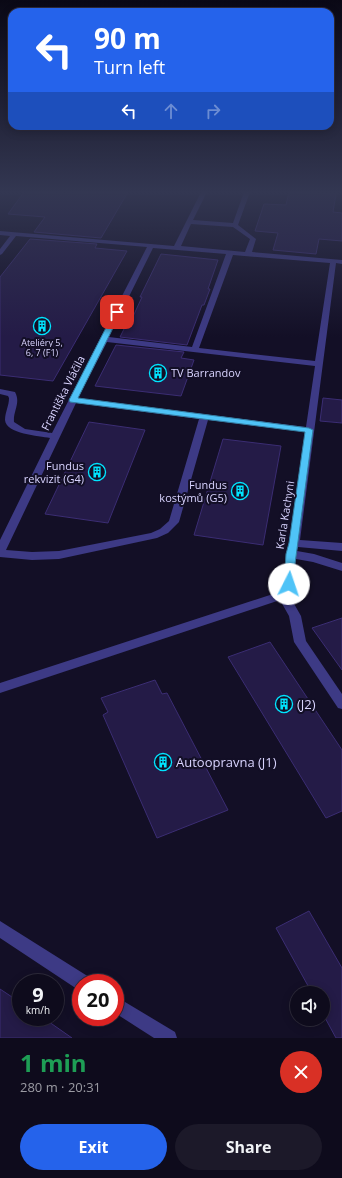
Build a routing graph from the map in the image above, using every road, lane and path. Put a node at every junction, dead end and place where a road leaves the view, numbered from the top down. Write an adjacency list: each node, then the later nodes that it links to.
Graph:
1 (10, 240): 7 (lane)
2 (88, 240): 5 (lane)
3 (180, 240): 6 (lane)
4 (253, 240): 9 (lane)
5 (151, 246): 6 (lane); 11 (lane, Františka Vláčila)
6 (176, 249): 8 (lane)
7 (0, 253)
8 (230, 253): 9 (lane); 12 (lane)
9 (248, 254): 10 (lane)
10 (338, 262): 13 (lane, Karla Kachyni)
11 (104, 339): 12 (lane); 15 (lane, Františka Vláčila)
12 (195, 349): 13 (lane)
13 (318, 364): 17 (lane, Karla Kachyni)
14 (0, 391): 18 (lane)
15 (73, 400): 16 (lane); 18 (lane, Františka Vláčila)
16 (204, 417): 17 (lane); 21 (lane)
17 (309, 430): 19 (lane, Karla Kachyni)
18 (55, 436): 21 (lane, Františka Vláčila)
19 (294, 543): 20 (lane); 22 (lane, Karla Kachyni)
20 (342, 547)
21 (0, 552)
22 (291, 554): 23 (lane); 24 (lane, Karla Kachyni)
23 (342, 567)
24 (283, 594): 25 (lane); 26 (lane)
25 (0, 688)
26 (342, 704)
27 (0, 929): 28 (lane)
28 (72, 976)
29 (124, 1010): 30 (lane)
30 (169, 1038)

